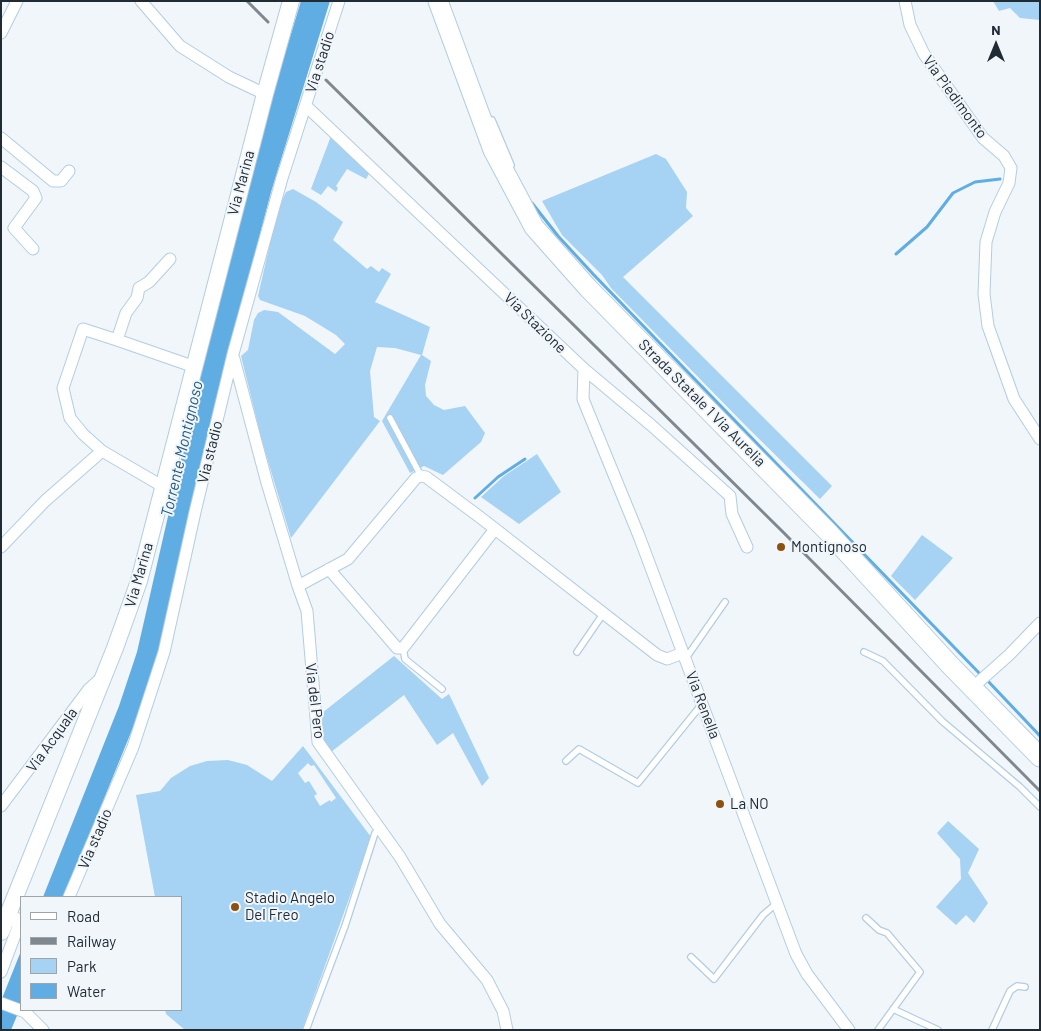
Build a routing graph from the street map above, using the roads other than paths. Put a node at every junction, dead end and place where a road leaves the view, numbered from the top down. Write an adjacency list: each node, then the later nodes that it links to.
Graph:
1 (17, 1): 7 (street)
2 (141, 1): 8 (street)
3 (291, 1): 8 (main road, Via Marina)
4 (339, 1): 9 (street, Via stadio)
5 (438, 1): 39 (main road, Strada Statale 1 Via Aurelia)
6 (905, 1): 22 (street, Via Piedimonto)
7 (1, 33)
8 (265, 94): 19 (main road, Via Marina)
9 (306, 106): 18 (street, Via stadio); 20 (street, Via Stazione)
10 (490, 117): 13 (lane)
11 (1, 138): 14 (street)
12 (1, 167): 15 (street)
13 (513, 169)
14 (69, 171)
15 (33, 249)
16 (170, 259): 17 (street)
17 (117, 340): 19 (street); 23 (street)
18 (234, 354): 30 (street, Via del Pero); 47 (street, Via stadio)
19 (195, 367): 25 (main road, Via Marina)
20 (584, 370): 28 (street, Via Stazione); 37 (street, Via Renella)
21 (390, 418): 24 (lane)
22 (1040, 439)
23 (102, 451): 25 (street); 27 (street)
24 (420, 476): 26 (street); 29 (street)
25 (162, 486): 38 (main road, Via Marina)
26 (495, 529): 32 (street); 34 (street)
27 (1, 547)
28 (747, 547)
29 (328, 569): 30 (street); 34 (street)
30 (298, 586): 46 (street, Via del Pero)
31 (725, 602): 37 (lane)
32 (604, 614): 35 (lane); 37 (street)
33 (1040, 623): 39 (street)
34 (403, 648): 40 (lane)
35 (577, 652)
36 (864, 652): 45 (lane)
37 (684, 656): 41 (street, Via Renella)
38 (104, 674): 44 (street, Via Acquala); 49 (main road, Via Marina)
39 (975, 684): 42 (main road, Strada Statale 1 Via Aurelia)
40 (442, 689)
41 (702, 704): 43 (lane); 48 (street, Via Renella)
42 (1040, 757)
43 (566, 761)
44 (1, 806)
45 (1040, 807)
46 (380, 828): 60 (lane); 61 (street, Via del Pero)
47 (69, 896)
48 (777, 903): 52 (lane); 62 (street, Via Renella)
49 (8, 915): 51 (main road, Via Marina); 53 (street)
50 (866, 918): 56 (lane)
51 (1, 932)
52 (691, 957)
53 (1, 972)
54 (1025, 987): 65 (lane)
55 (1, 1003): 57 (street)
56 (893, 1009): 63 (lane); 64 (lane)
57 (20, 1010)
58 (23, 1011): 59 (street)
59 (44, 1030)
60 (306, 1030)
61 (507, 1030)
62 (849, 1030)
63 (878, 1030)
64 (938, 1030)
65 (992, 1030)

